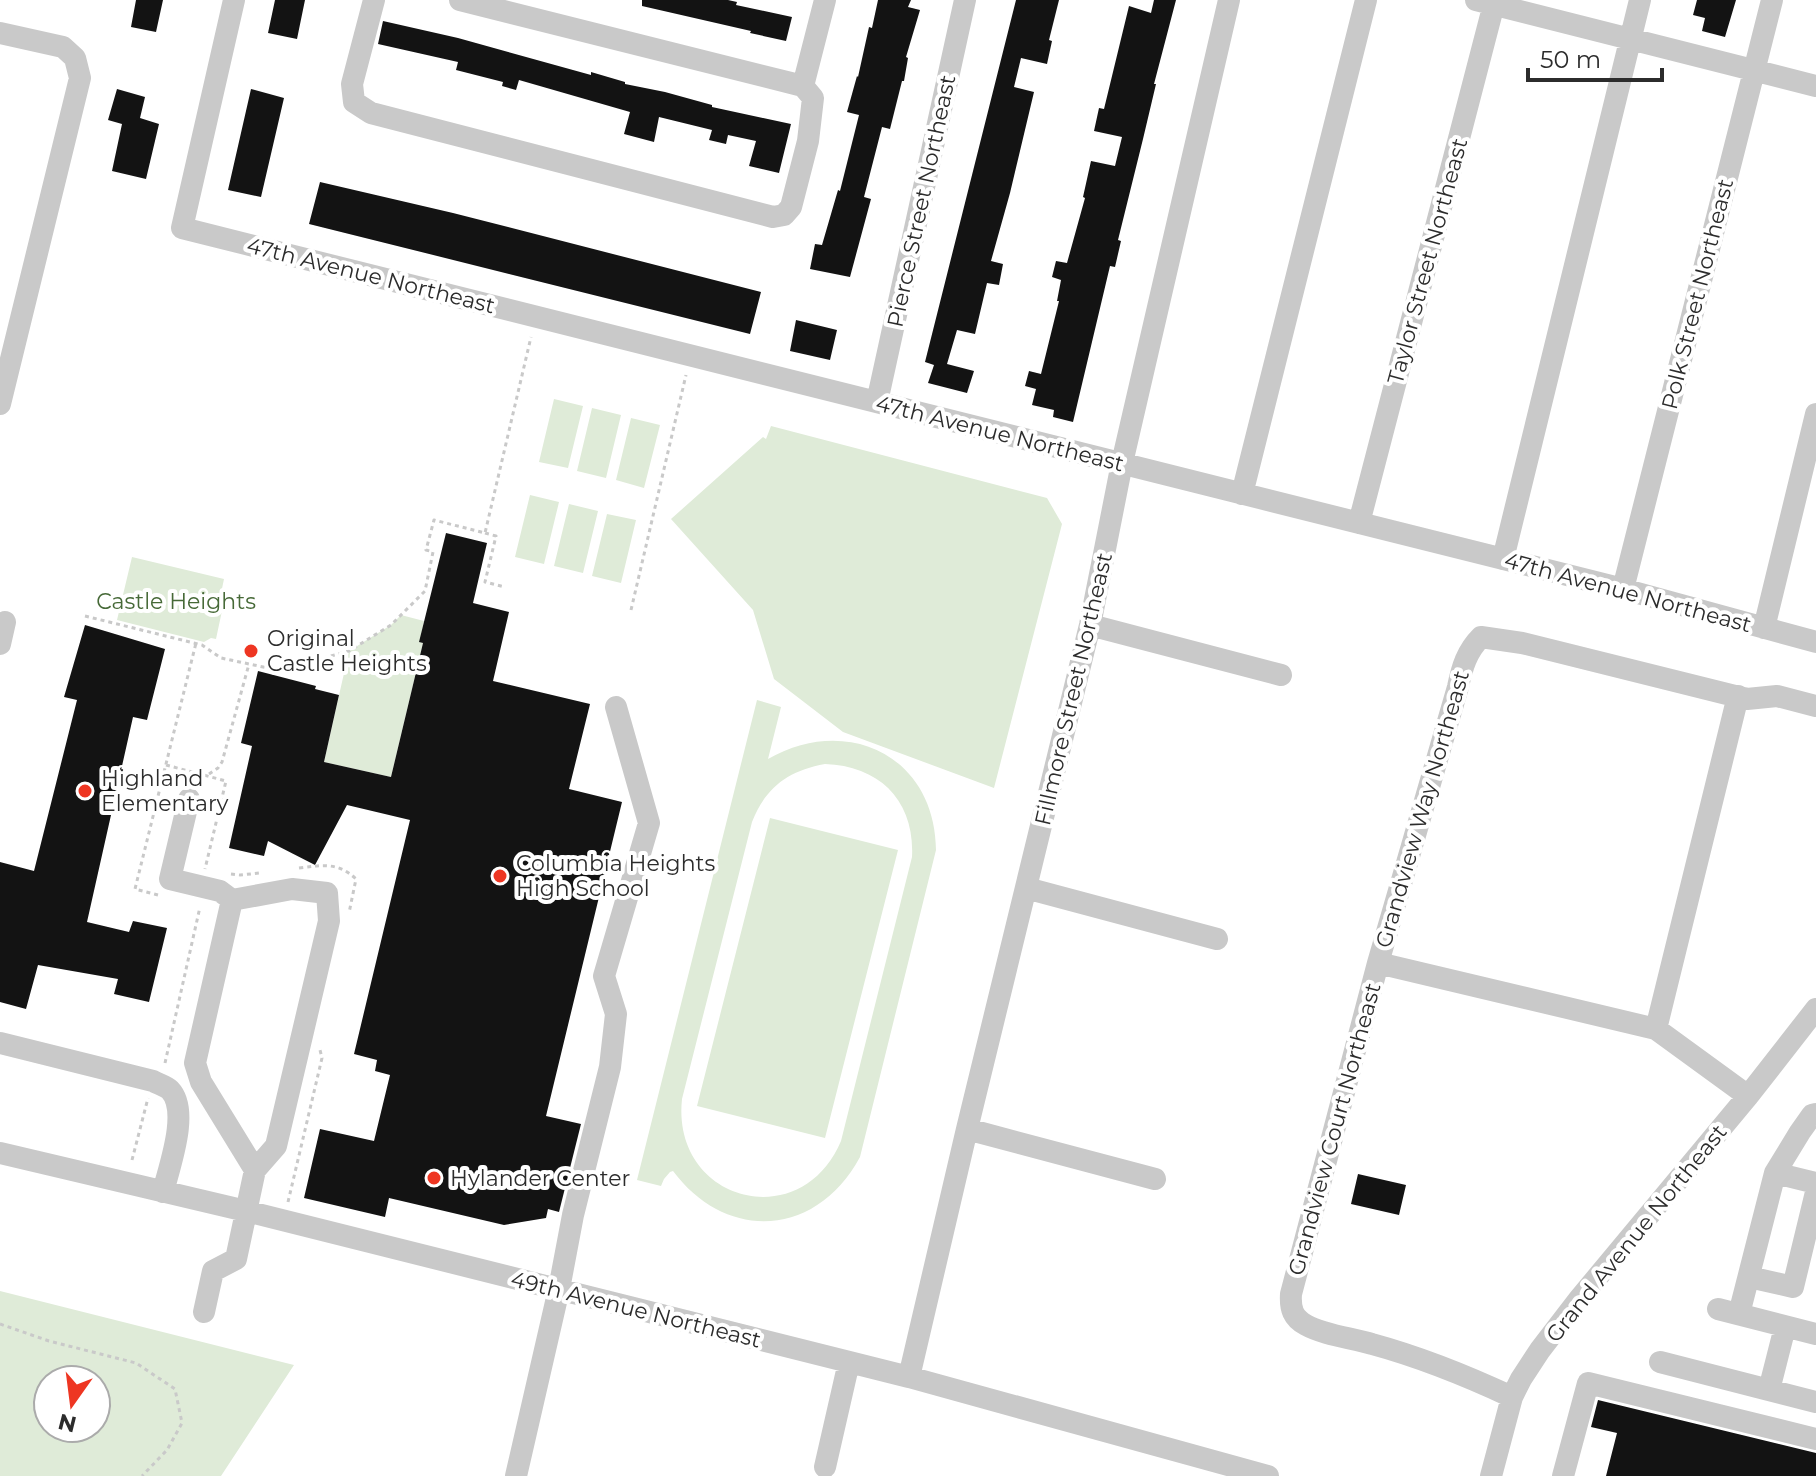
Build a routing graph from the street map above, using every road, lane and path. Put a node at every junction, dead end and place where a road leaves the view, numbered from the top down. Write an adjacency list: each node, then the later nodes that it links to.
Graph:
1 (234, 0): 16 (street, 47th Avenue Northeast)
2 (374, 0): 14 (street)
3 (460, 0): 14 (street)
4 (825, 0): 14 (street)
5 (965, 0): 18 (street, Pierce Street Northeast)
6 (1229, 0): 21 (street, Fillmore Street Northeast)
7 (1366, 0): 22 (street)
8 (1640, 0): 12 (street)
9 (1772, 0): 13 (street, Polk Street Northeast)
10 (1488, 1): 12 (street); 23 (street, Taylor Street Northeast)
11 (0, 33): 19 (street)
12 (1631, 39): 13 (street); 25 (street)
13 (1754, 71): 15 (street); 27 (street, Polk Street Northeast)
14 (803, 86)
15 (1816, 86)
16 (536, 317): 17 (street, 47th Avenue Northeast); 24 (path)
17 (690, 355): 18 (street, 47th Avenue Northeast); 28 (path)
18 (877, 402): 21 (street, 47th Avenue Northeast)
19 (0, 404)
20 (1816, 414): 31 (street)
21 (1122, 463): 22 (street, 47th Avenue Northeast); 30 (street, Fillmore Street Northeast)
22 (1242, 494): 23 (street, 47th Avenue Northeast)
23 (1359, 523): 25 (street, 47th Avenue Northeast)
24 (485, 533): 26 (path); 34 (path)
25 (1503, 559): 27 (street, 47th Avenue Northeast)
26 (505, 587)
27 (1623, 589): 31 (street, 47th Avenue Northeast)
28 (631, 610)
29 (85, 616): 33 (path)
30 (1090, 625): 35 (street); 43 (street, Fillmore Street Northeast)
31 (1764, 628): 32 (street, 47th Avenue Northeast)
32 (1816, 642)
33 (196, 643): 34 (path); 39 (path)
34 (249, 664): 40 (path)
35 (1281, 675)
36 (1738, 696): 37 (street, Grandview Way Northeast); 48 (street, Grandview Way Northeast); 50 (street)
37 (1816, 706)
38 (616, 707): 67 (street)
39 (166, 765): 40 (path); 44 (path)
40 (206, 775): 42 (path)
41 (189, 799): 45 (street)
42 (205, 869)
43 (1026, 888): 47 (street); 55 (street, Fillmore Street Northeast)
44 (161, 896)
45 (232, 900): 59 (street); 59 (street)
46 (200, 907): 52 (path)
47 (1217, 939)
48 (1378, 963): 50 (street, Grandview Court Northeast); 76 (street, Grandview Court Northeast)
49 (1816, 1009): 53 (street, Grand Avenue Northeast)
50 (1656, 1029): 53 (street, Grandview Court Northeast)
51 (0, 1043): 52 (street)
52 (153, 1081): 58 (path); 63 (street)
53 (1748, 1096): 76 (street, Grand Avenue Northeast)
54 (1816, 1114): 56 (street)
55 (967, 1129): 61 (street); 74 (street, Fillmore Street Northeast)
56 (1808, 1134): 60 (street)
57 (0, 1153): 63 (street, 49th Avenue Northeast)
58 (132, 1160)
59 (255, 1170): 65 (street)
60 (1775, 1173): 62 (street); 66 (street)
61 (1155, 1179)
62 (1816, 1183)
63 (163, 1192): 65 (street, 49th Avenue Northeast)
64 (1816, 1192): 66 (street)
65 (246, 1211): 67 (street, 49th Avenue Northeast); 68 (street)
66 (1749, 1277): 70 (street)
67 (559, 1289): 72 (street, 49th Avenue Northeast); 81 (street)
68 (204, 1312)
69 (0, 1324): 80 (path)
70 (1785, 1327): 71 (street); 75 (street)
71 (1816, 1334)
72 (849, 1362): 74 (street, 49th Avenue Northeast); 79 (street)
73 (1660, 1362): 75 (street)
74 (909, 1377): 82 (street, 49th Avenue Northeast)
75 (1769, 1390): 77 (street)
76 (1512, 1397): 83 (street, Grand Avenue Northeast)
77 (1816, 1402)
78 (1816, 1439): 84 (street)
79 (825, 1467)
80 (142, 1476)
81 (516, 1476)
82 (1268, 1476)
83 (1491, 1476)
84 (1563, 1476)

